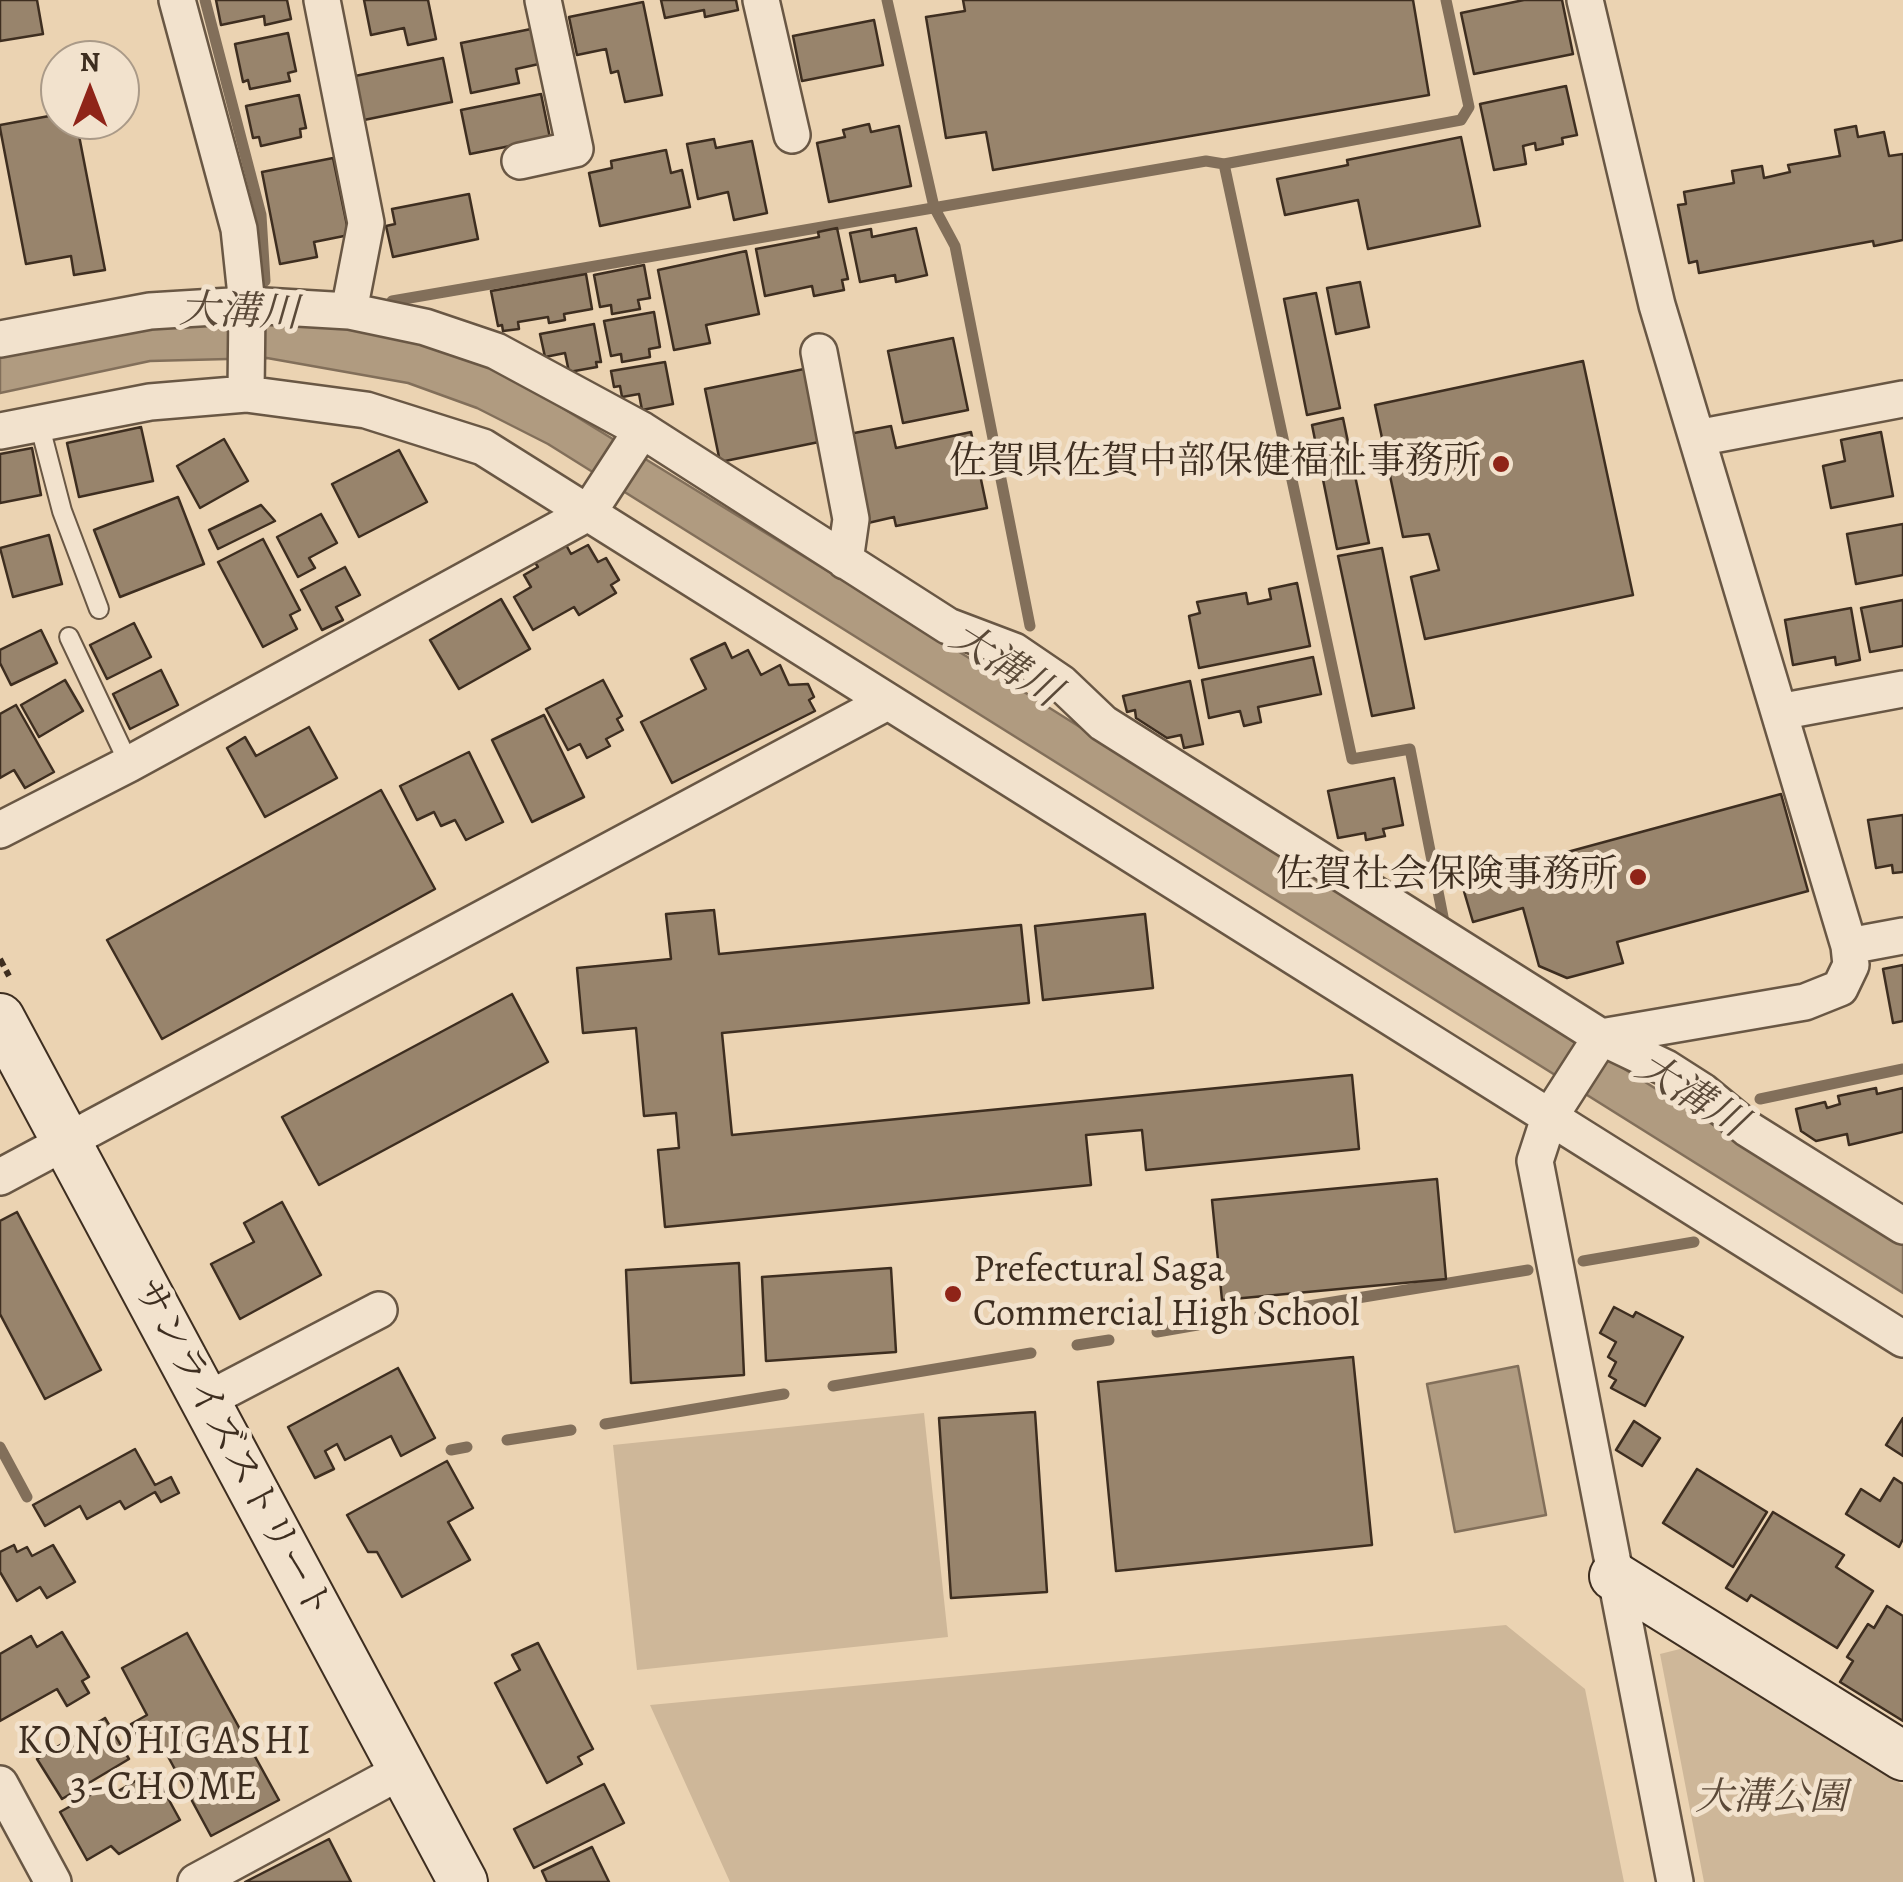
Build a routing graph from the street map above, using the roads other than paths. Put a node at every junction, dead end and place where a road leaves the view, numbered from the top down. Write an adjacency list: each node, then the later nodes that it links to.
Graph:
1 (177, 0): 8 (street)
2 (322, 0): 9 (street)
3 (542, 0): 7 (street)
4 (761, 0): 6 (street)
5 (1585, 0): 17 (street)
6 (792, 135)
7 (520, 161)
8 (247, 305): 9 (street); 10 (street); 12 (street)
9 (349, 311): 15 (street)
10 (0, 340)
11 (819, 352): 19 (street)
12 (246, 382): 14 (street); 18 (street)
13 (1903, 399): 17 (street)
14 (39, 423): 16 (street); 20 (lane)
15 (642, 430): 18 (street); 19 (street)
16 (0, 431)
17 (1697, 438): 24 (street)
18 (595, 502): 23 (street); 25 (street)
19 (845, 562): 30 (street)
20 (99, 609)
21 (69, 637): 25 (lane)
22 (1903, 689): 24 (street)
23 (887, 702): 31 (street); 32 (street)
24 (1779, 712): 28 (street)
25 (129, 764): 26 (street)
26 (0, 830)
27 (1903, 936): 28 (street)
28 (1849, 946): 30 (street)
29 (0, 1018): 32 (street, サンライズストリート)
30 (1600, 1037): 31 (street); 34 (street)
31 (1557, 1106): 36 (street); 38 (street)
32 (66, 1141): 33 (street); 37 (street, サンライズストリート)
33 (0, 1177)
34 (1903, 1226)
35 (379, 1310): 37 (street)
36 (1903, 1339)
37 (206, 1401): 40 (street, サンライズストリート)
38 (1614, 1576): 39 (street); 45 (street)
39 (1903, 1756)
40 (402, 1770): 43 (street); 44 (street, サンライズストリート)
41 (0, 1784): 42 (street)
42 (53, 1882)
43 (196, 1882)
44 (463, 1882)
45 (1675, 1882)

